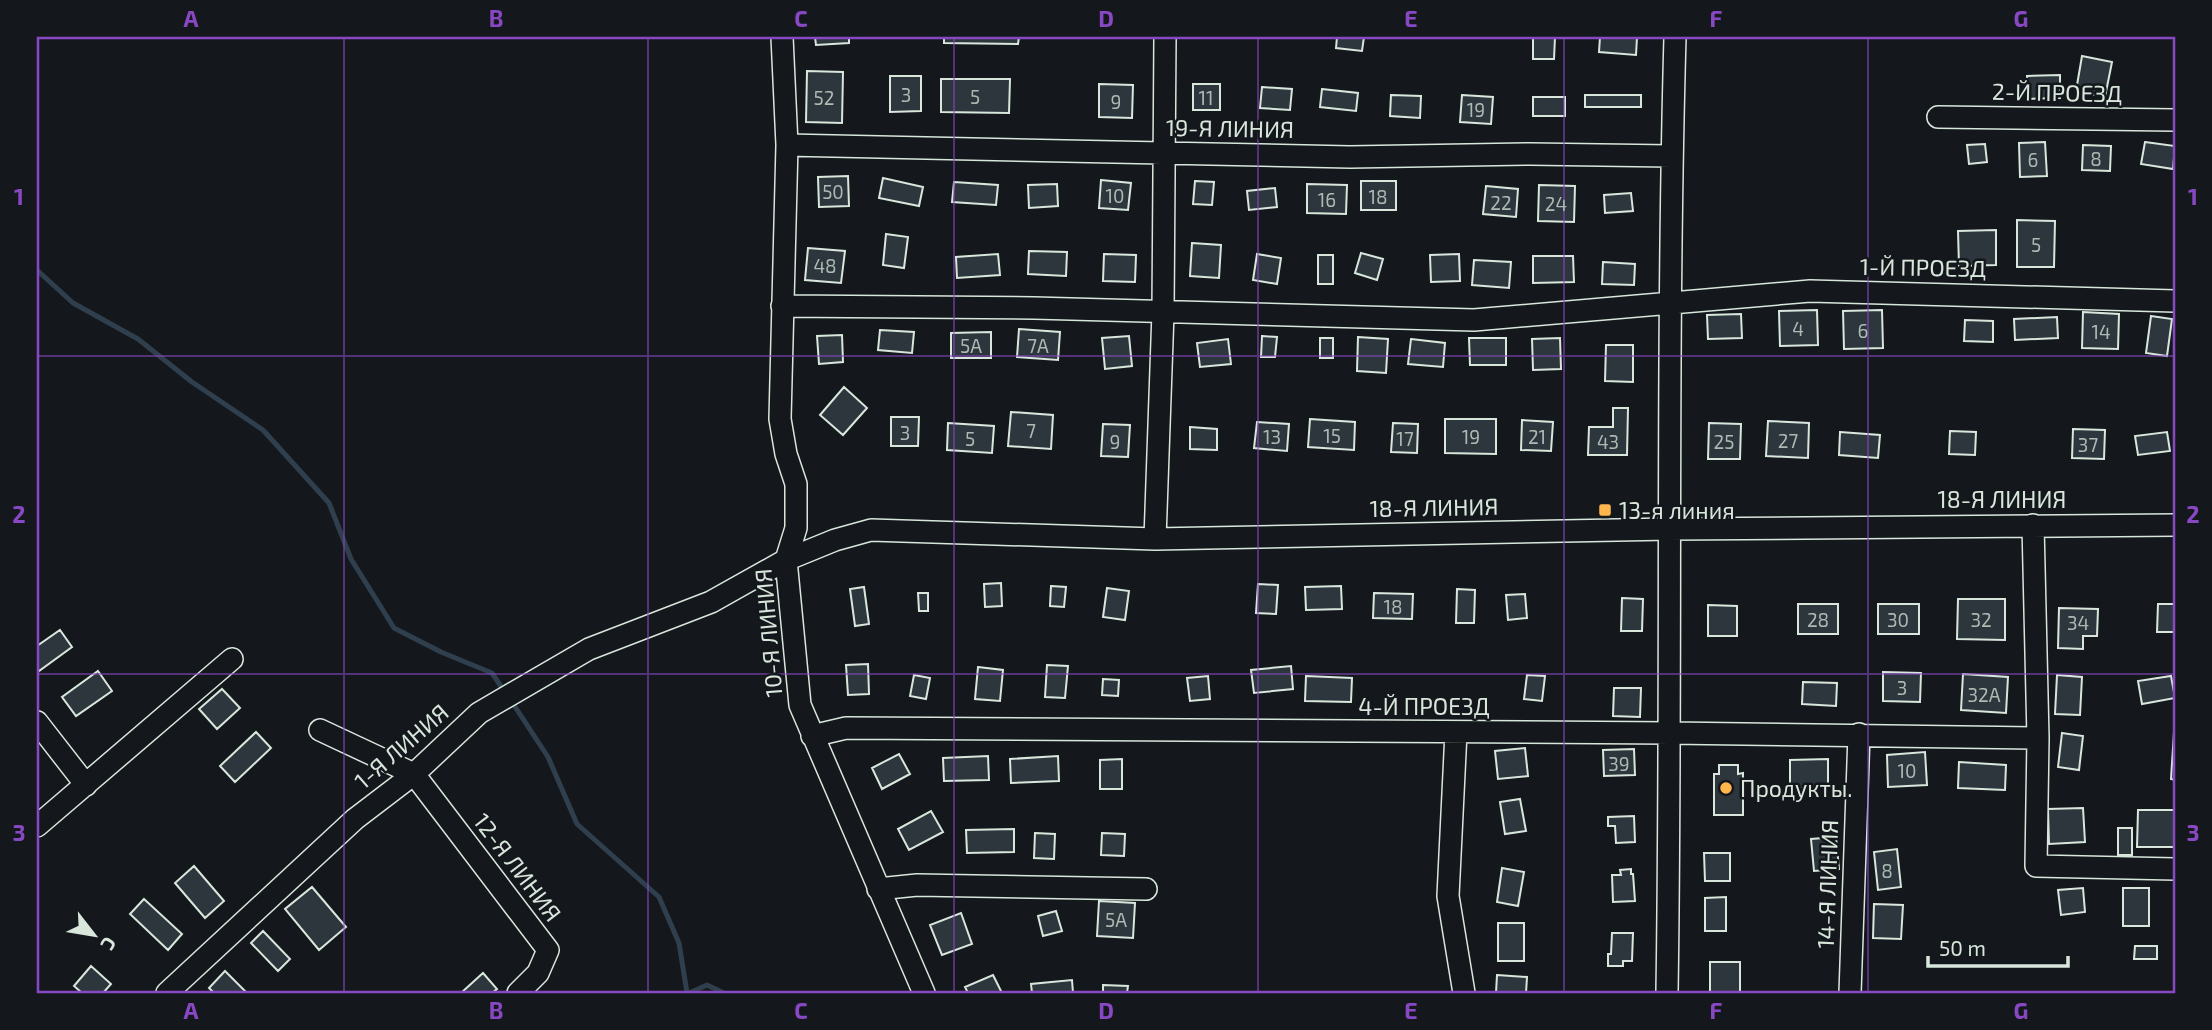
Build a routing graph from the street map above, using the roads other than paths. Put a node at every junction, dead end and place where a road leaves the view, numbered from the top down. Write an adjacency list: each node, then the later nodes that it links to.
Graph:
1 (782, 37): 6 (street, 10-Я ЛИНИЯ)
2 (1165, 37): 7 (street)
3 (1675, 37): 8 (street)
4 (1938, 117): 5 (street, 2-Й ПРОЕЗД)
5 (2175, 120)
6 (787, 145): 7 (street, 19-Я ЛИНИЯ); 11 (street, 10-Я ЛИНИЯ)
7 (1164, 153): 8 (street, 19-Я ЛИНИЯ); 12 (street)
8 (1671, 156): 10 (street)
9 (2175, 301): 10 (street, 1-Й ПРОЕЗД)
10 (1670, 303): 12 (street, 1-Й ПРОЕЗД); 15 (street)
11 (782, 306): 12 (street, 1-Й ПРОЕЗД); 17 (street, 10-Я ЛИНИЯ)
12 (1163, 312): 16 (street)
13 (2033, 524): 14 (street, 18-Я ЛИНИЯ); 15 (street, 18-Я ЛИНИЯ); 26 (street)
14 (2175, 525)
15 (1670, 529): 16 (street, 18-Я ЛИНИЯ); 23 (street)
16 (1154, 539): 17 (street, 18-Я ЛИНИЯ)
17 (786, 561): 18 (street, 18-Я ЛИНИЯ); 25 (street, 10-Я ЛИНИЯ)
18 (711, 603): 27 (street, 1-Я ЛИНИЯ)
19 (232, 659): 28 (street)
20 (37, 722): 28 (street)
21 (320, 730): 27 (street)
22 (1456, 732): 23 (street, 4-Й ПРОЕЗД); 25 (street, 4-Й ПРОЕЗД); 36 (street)
23 (1671, 733): 24 (street, 4-Й ПРОЕЗД); 37 (street)
24 (1858, 734): 26 (street, 4-Й ПРОЕЗД); 38 (street, 14-Я ЛИНИЯ)
25 (811, 736): 32 (street, 10-Я ЛИНИЯ)
26 (2038, 738): 30 (street)
27 (414, 774): 33 (street, 1-Я ЛИНИЯ); 34 (street, 12-Я ЛИНИЯ)
28 (86, 785): 29 (street)
29 (37, 826)
30 (2175, 869)
31 (1146, 889): 32 (street)
32 (878, 890): 35 (street, 10-Я ЛИНИЯ)
33 (167, 993)
34 (518, 993)
35 (924, 993)
36 (1464, 993)
37 (1667, 993)
38 (1850, 993)

